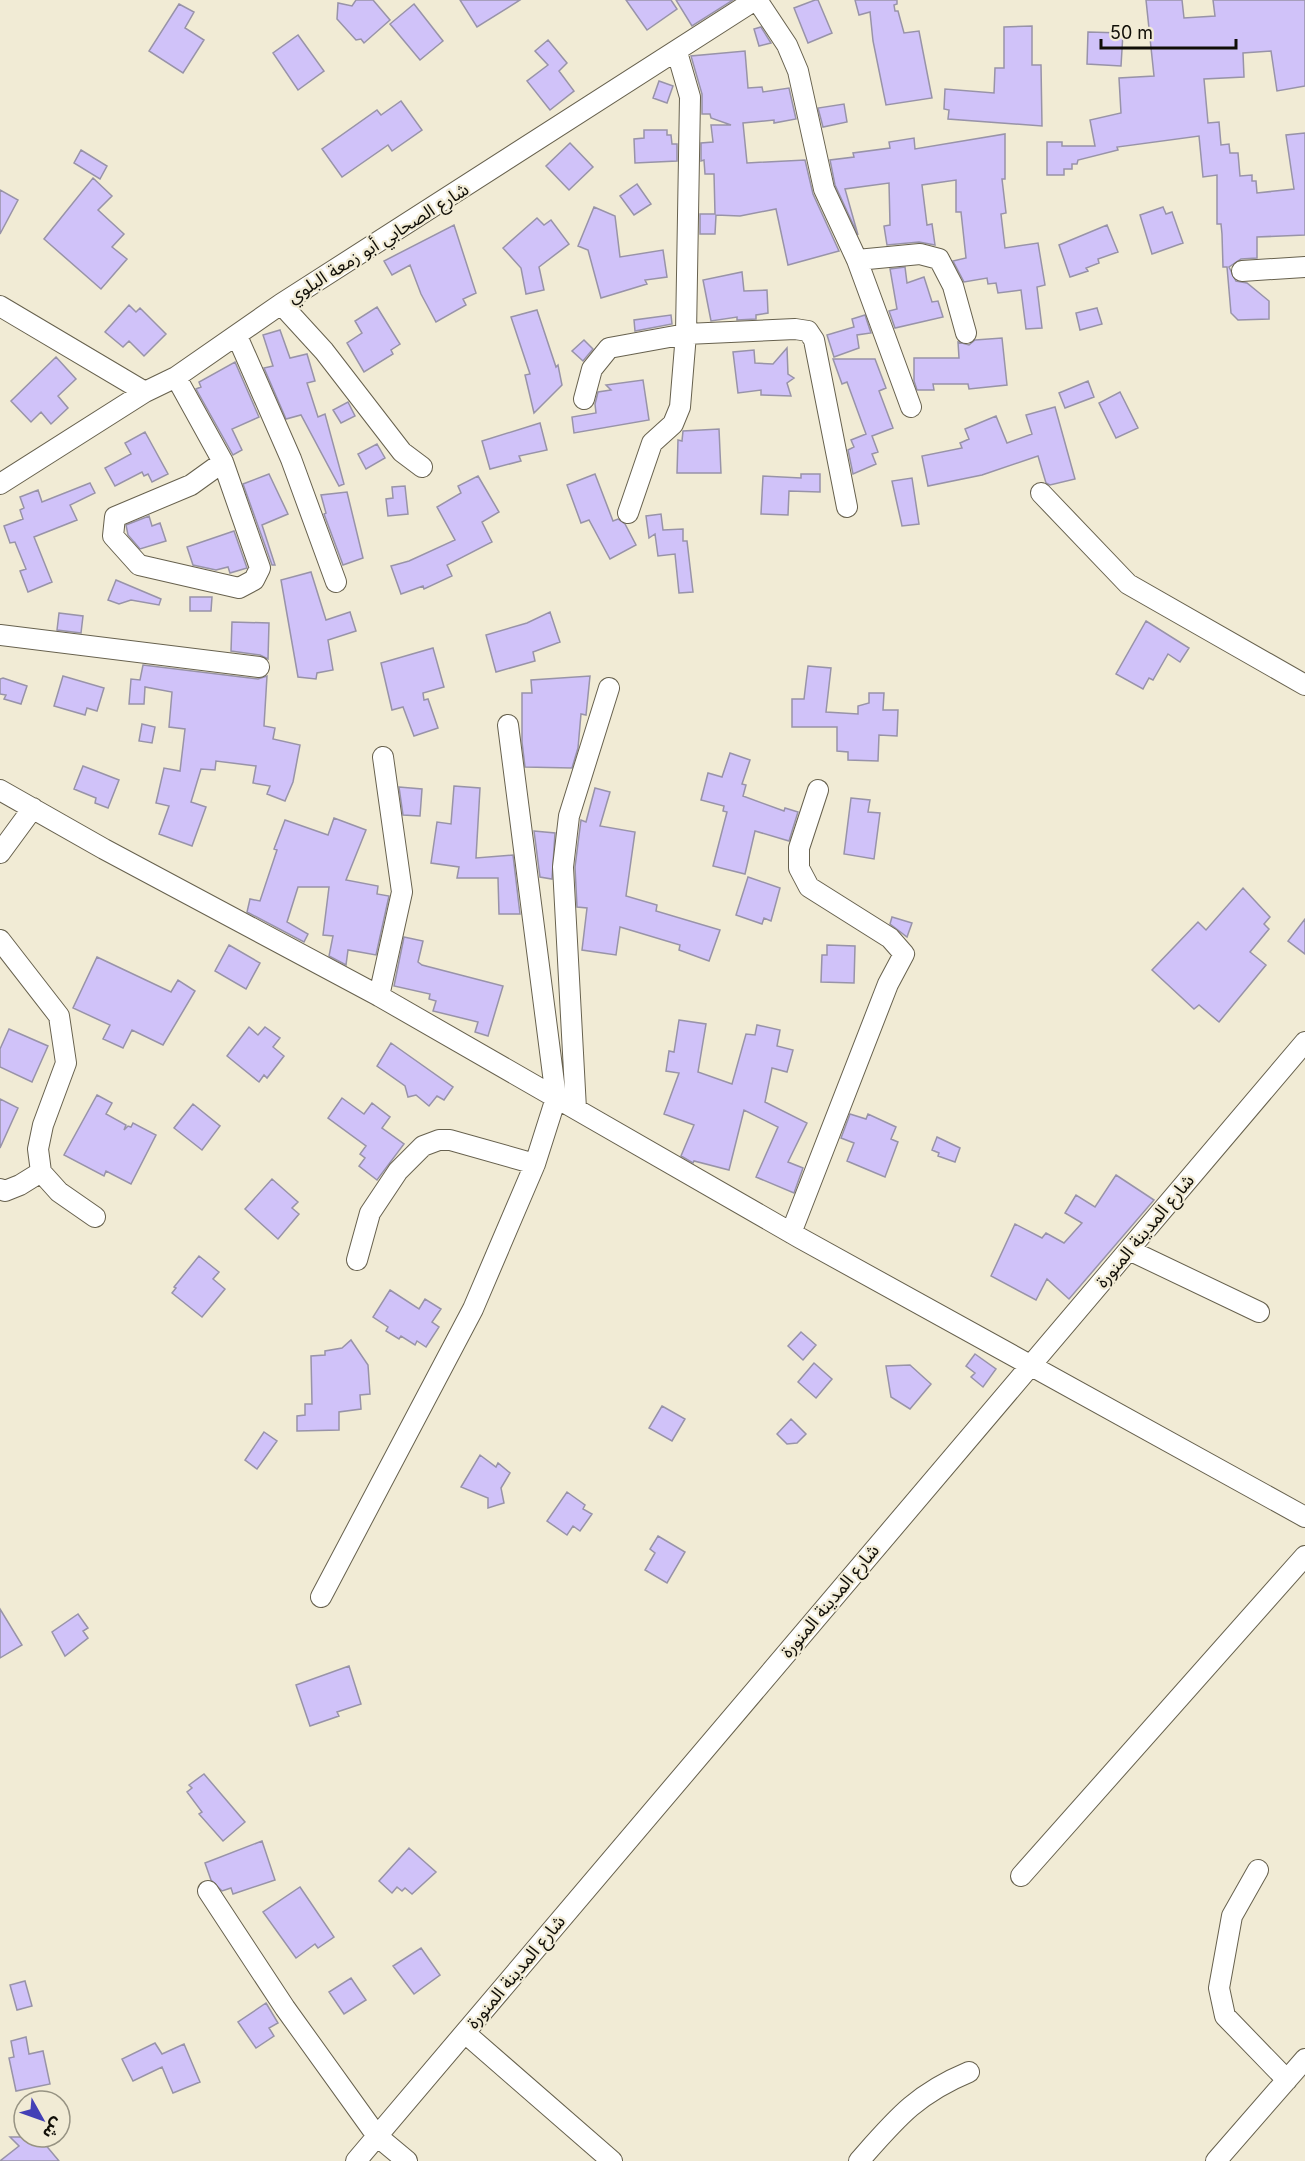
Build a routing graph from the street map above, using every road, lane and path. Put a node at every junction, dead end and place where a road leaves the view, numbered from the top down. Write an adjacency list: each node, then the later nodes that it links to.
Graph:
1 (756, 0): 2 (street, شارع الصحابي أبو زمعة البلوي); 3 (street)
2 (677, 52): 6 (street, شارع الصحابي أبو زمعة البلوي); 9 (street)
3 (857, 260): 8 (street); 14 (street)
4 (1305, 267): 5 (street)
5 (1242, 271)
6 (281, 304): 10 (street, شارع الصحابي أبو زمعة البلوي); 16 (street)
7 (0, 306): 12 (street)
8 (966, 333)
9 (686, 334): 13 (street); 19 (street); 20 (street)
10 (237, 336): 11 (street, شارع الصحابي أبو زمعة البلوي); 21 (street)
11 (176, 376): 12 (street, شارع الصحابي أبو زمعة البلوي); 15 (street)
12 (145, 392): 17 (street, شارع الصحابي أبو زمعة البلوي)
13 (584, 399)
14 (911, 407)
15 (223, 462): 15 (street)
16 (422, 467)
17 (0, 484)
18 (1041, 493): 24 (street)
19 (847, 507)
20 (628, 513)
21 (336, 582)
22 (0, 635): 23 (street)
23 (259, 667)
24 (1305, 685)
25 (609, 688): 36 (street)
26 (508, 725): 35 (street)
27 (383, 758): 33 (street)
28 (0, 790): 30 (street)
29 (818, 790): 41 (street)
30 (33, 808): 31 (street); 33 (street)
31 (0, 853)
32 (0, 940): 38 (street)
33 (379, 996): 35 (street)
34 (1305, 1042): 42 (street, شارع المدينة المنورة)
35 (556, 1098): 36 (street); 37 (street)
36 (576, 1109): 41 (street)
37 (535, 1164): 43 (street); 48 (street)
38 (41, 1172): 39 (street); 40 (street)
39 (0, 1189)
40 (95, 1217)
41 (791, 1233): 45 (street)
42 (1129, 1250): 44 (street); 45 (street, شارع المدينة المنورة)
43 (357, 1260)
44 (1259, 1312)
45 (1030, 1364): 46 (street); 52 (street, شارع المدينة المنورة)
46 (1305, 1517)
47 (1305, 1556): 50 (street)
48 (321, 1596)
49 (1258, 1870): 55 (street)
50 (1021, 1876)
51 (208, 1891): 56 (street)
52 (465, 2033): 56 (street, شارع المدينة المنورة); 59 (street)
53 (1305, 2059): 55 (street)
54 (969, 2072): 60 (street)
55 (1287, 2080): 61 (street)
56 (377, 2136): 57 (street, شارع المدينة المنورة); 58 (street)
57 (356, 2161)
58 (407, 2161)
59 (612, 2161)
60 (859, 2161)
61 (1216, 2161)

